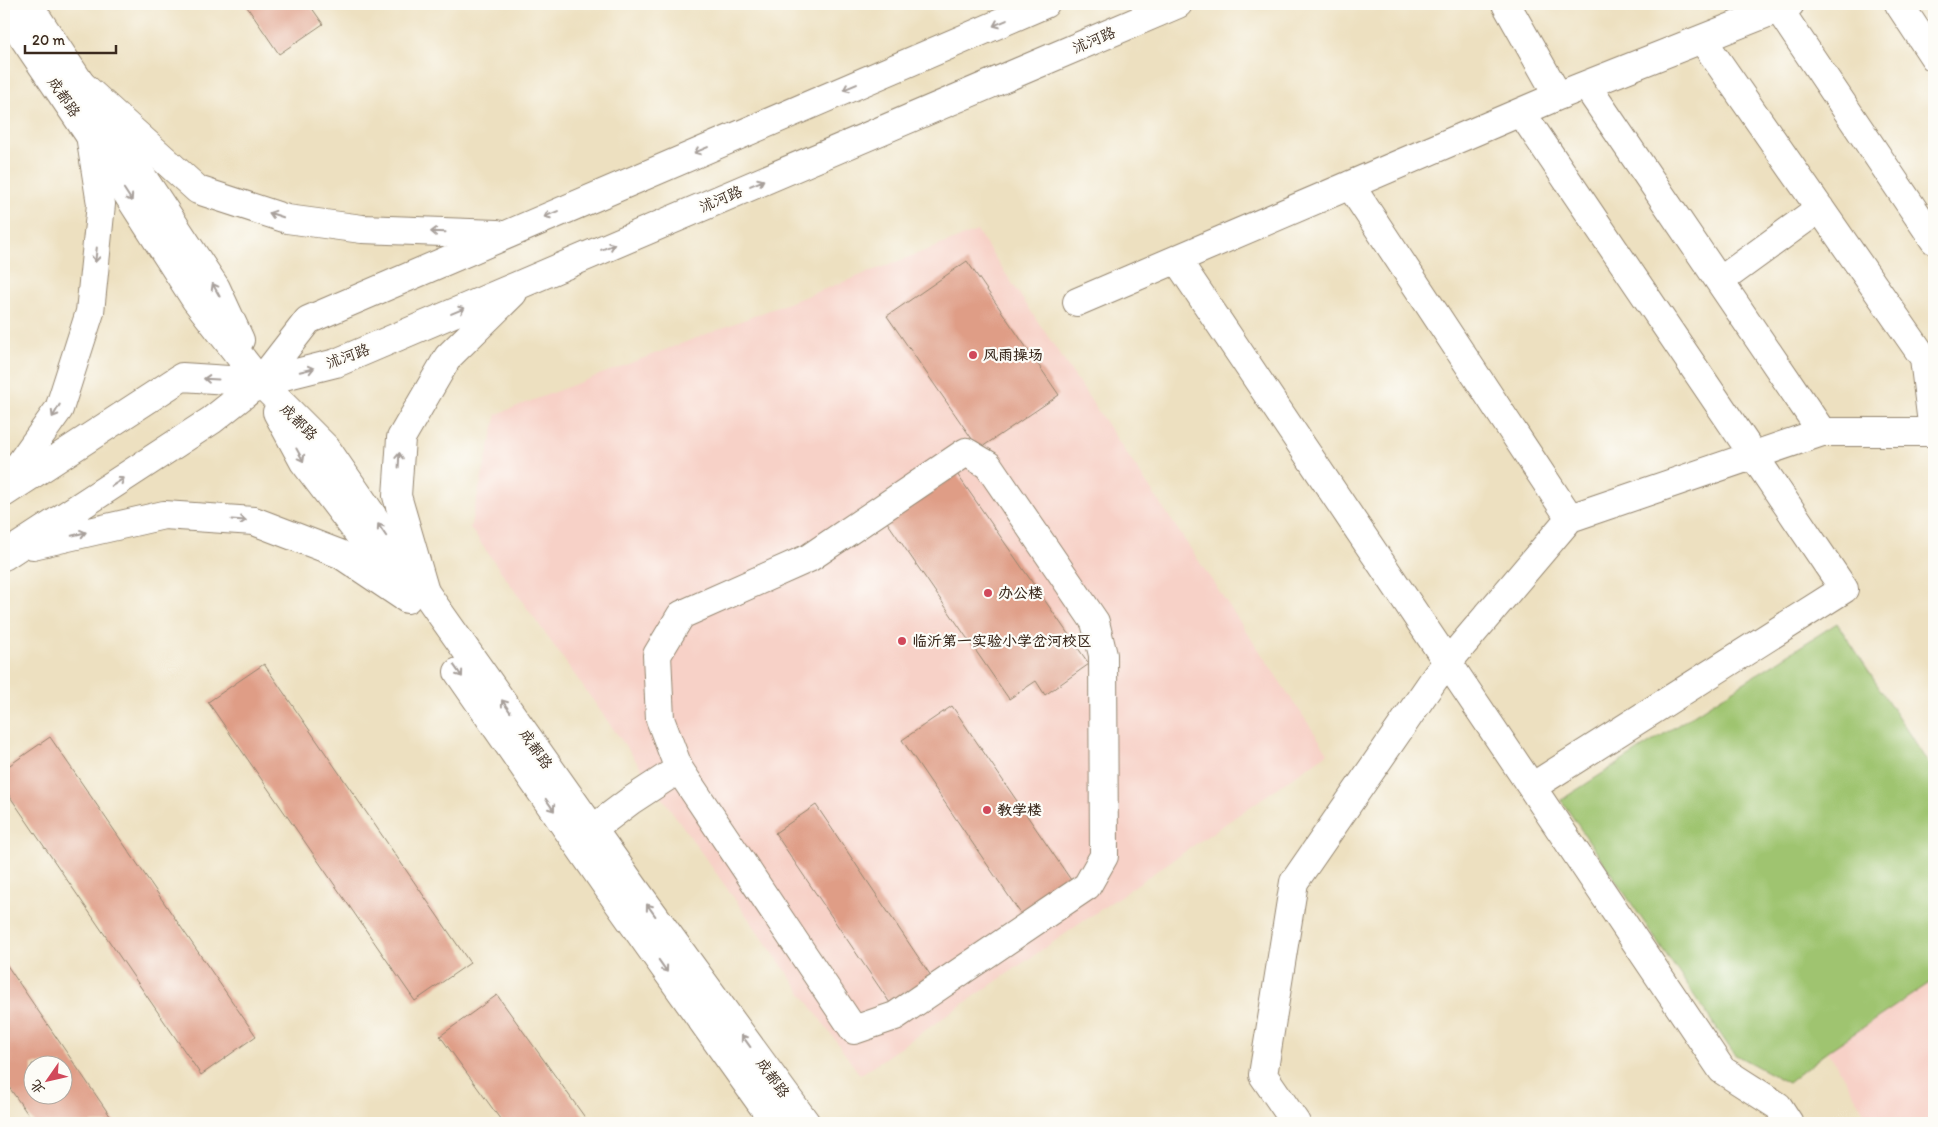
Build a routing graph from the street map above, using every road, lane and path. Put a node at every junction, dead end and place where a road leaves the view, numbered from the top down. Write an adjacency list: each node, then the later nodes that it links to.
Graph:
1 (28, 4): 11 (street, 成都路)
2 (1044, 4): 17 (street, 沭河路, one-way to 17)
3 (1178, 4): 21 (street, 沭河路, one-way to 3)
4 (1506, 4): 12 (street)
5 (1899, 4): 9 (street)
6 (1784, 6): 8 (street); 18 (street)
7 (4, 9): 14 (street, 成都路)
8 (1702, 39): 10 (street); 16 (street)
9 (1934, 57)
10 (1586, 85): 12 (street); 20 (street)
11 (82, 86): 14 (street); 17 (street, one-way to 11); 23 (street, 成都路, one-way to 11)
12 (1558, 96): 13 (street)
13 (1521, 112): 15 (street); 26 (street)
14 (90, 136): 23 (street, 成都路, one-way to 23); 27 (street, one-way to 27)
15 (1350, 185): 19 (street); 29 (street)
16 (1820, 208): 20 (street); 25 (street)
17 (504, 234): 23 (street, 沭河路)
18 (1934, 240)
19 (1177, 260): 22 (street); 32 (street)
20 (1720, 281): 24 (street)
21 (524, 283): 23 (street, 沭河路, one-way to 21); 31 (street, one-way to 21)
22 (1077, 302)
23 (260, 382): 28 (street, 沭河路, one-way to 28); 30 (street, 沭河路, one-way to 23); 31 (street, 成都路)
24 (1822, 432): 25 (street); 26 (street)
25 (1934, 432)
26 (1753, 456): 29 (street); 34 (street)
27 (4, 486)
28 (4, 493)
29 (1570, 518): 32 (street)
30 (9, 553): 31 (street, one-way to 31)
31 (416, 595): 35 (street, 成都路, one-way to 31); 36 (street, 成都路, one-way to 36)
32 (1448, 662): 34 (street); 38 (street)
33 (679, 769): 33 (street); 35 (street)
34 (1532, 787): 39 (street)
35 (593, 829): 37 (street, 成都路, one-way to 35)
36 (775, 1123)
37 (806, 1123)
38 (1296, 1123)
39 (1789, 1123)

